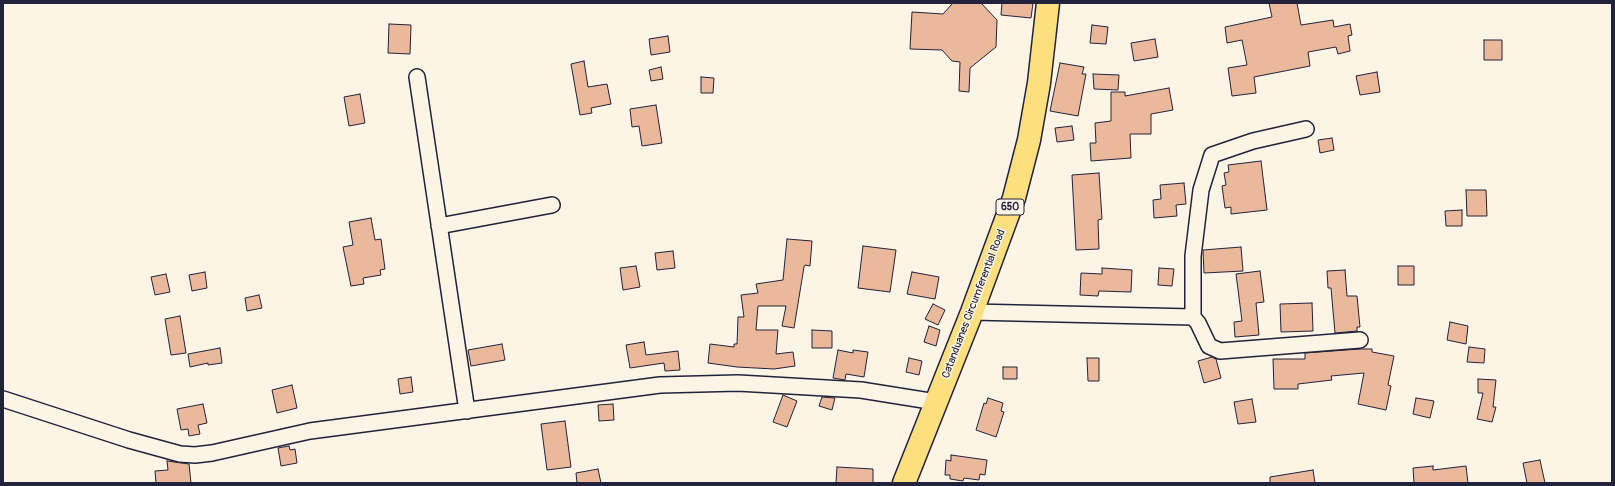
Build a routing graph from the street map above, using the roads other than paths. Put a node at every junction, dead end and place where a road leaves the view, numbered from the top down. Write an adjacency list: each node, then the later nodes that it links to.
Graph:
1 (1048, 3): 6 (main road, Catanduanes Circumferential Road / 650)
2 (417, 77): 5 (street)
3 (1306, 129): 7 (street)
4 (552, 205): 5 (street)
5 (439, 226): 11 (street)
6 (972, 312): 7 (street); 10 (main road, Catanduanes Circumferential Road / 650)
7 (1193, 317): 8 (street)
8 (1360, 340)
9 (3, 399): 11 (street)
10 (936, 402): 11 (street); 12 (main road, Catanduanes Circumferential Road / 650)
11 (467, 411)
12 (904, 483)

